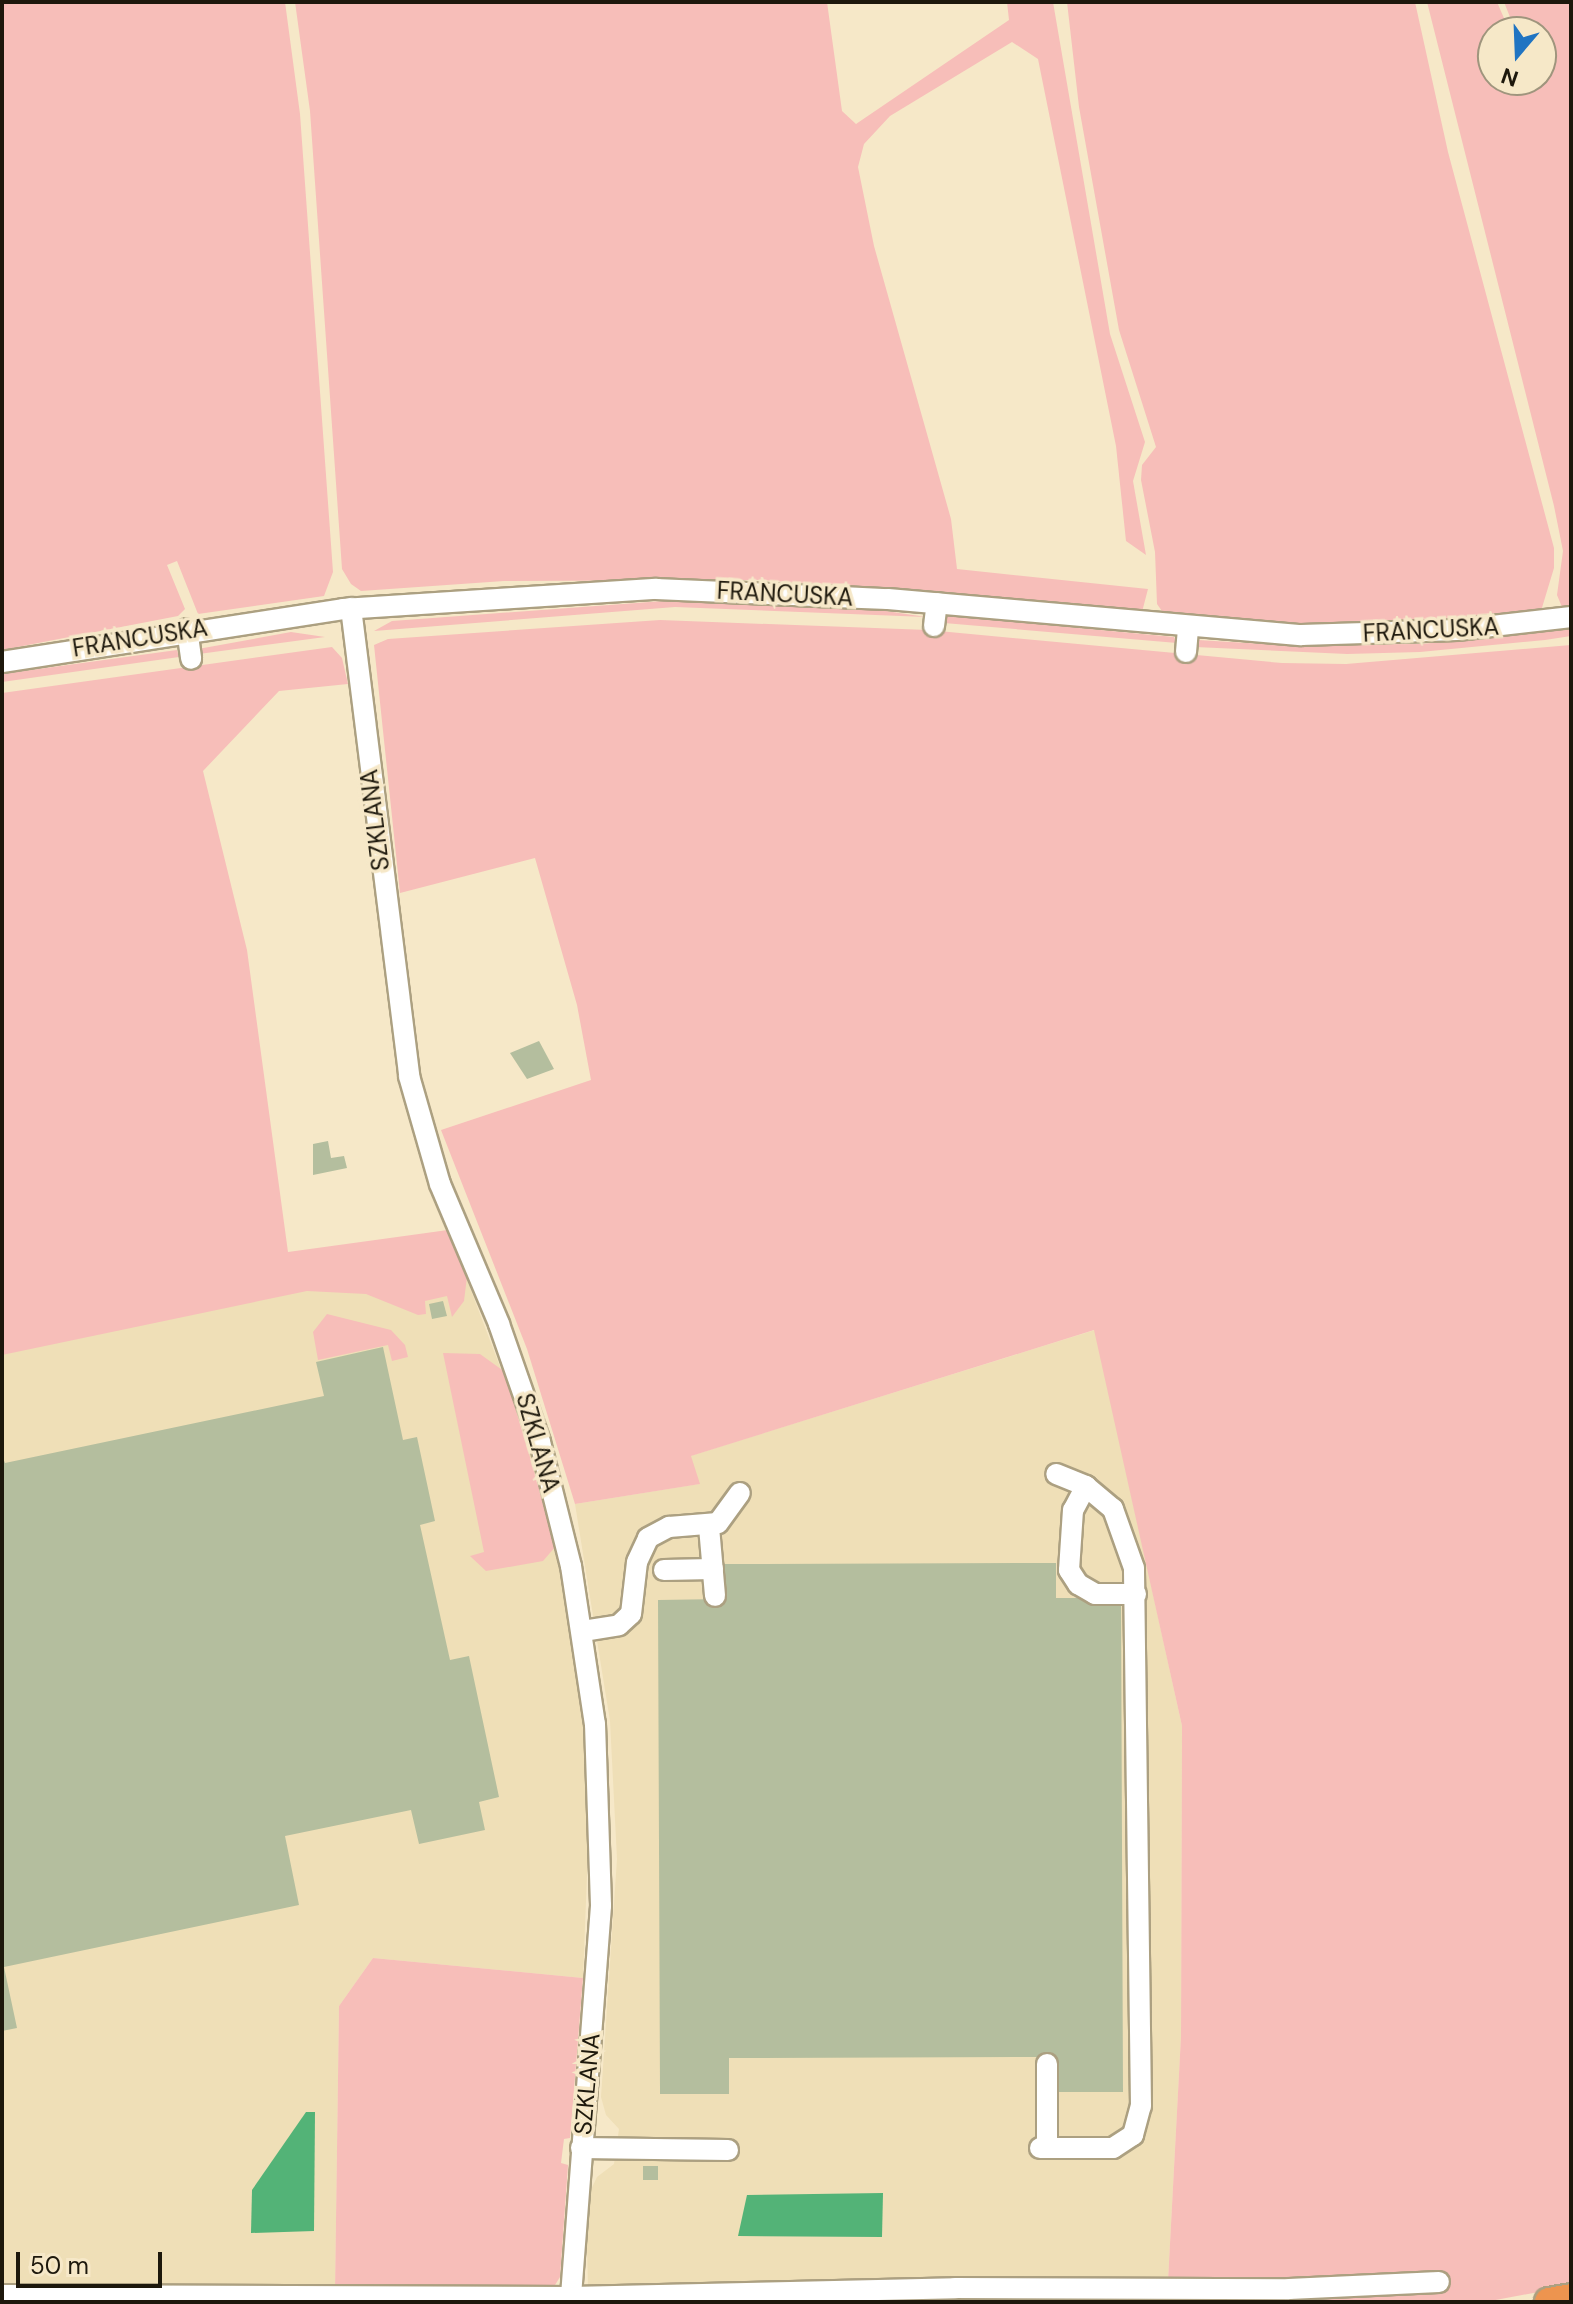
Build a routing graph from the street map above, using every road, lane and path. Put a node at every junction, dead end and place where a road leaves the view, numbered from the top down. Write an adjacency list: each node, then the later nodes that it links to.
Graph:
1 (937, 603): 2 (street, FRANCUSKA); 4 (street); 5 (street, FRANCUSKA)
2 (351, 608): 6 (street, FRANCUSKA); 18 (street, SZKLANA)
3 (1571, 617): 5 (street, FRANCUSKA)
4 (934, 626)
5 (1188, 627): 7 (street)
6 (187, 629): 8 (street); 9 (street, FRANCUSKA)
7 (1186, 652)
8 (191, 659)
9 (2, 662)
10 (1056, 1474): 11 (street)
11 (1086, 1486): 16 (street); 16 (street)
12 (740, 1493): 13 (street)
13 (709, 1527): 14 (street); 18 (street)
14 (713, 1569): 15 (street); 17 (street)
15 (664, 1570)
16 (1136, 1594): 19 (street)
17 (715, 1596)
18 (583, 1631): 20 (street, SZKLANA)
19 (1047, 2064)
20 (581, 2148): 21 (street); 24 (street, SZKLANA)
21 (728, 2150)
22 (1439, 2282): 24 (street)
23 (2, 2295): 24 (street)
24 (571, 2297)
25 (1571, 2298): 26 (highway)
26 (1549, 2302)

